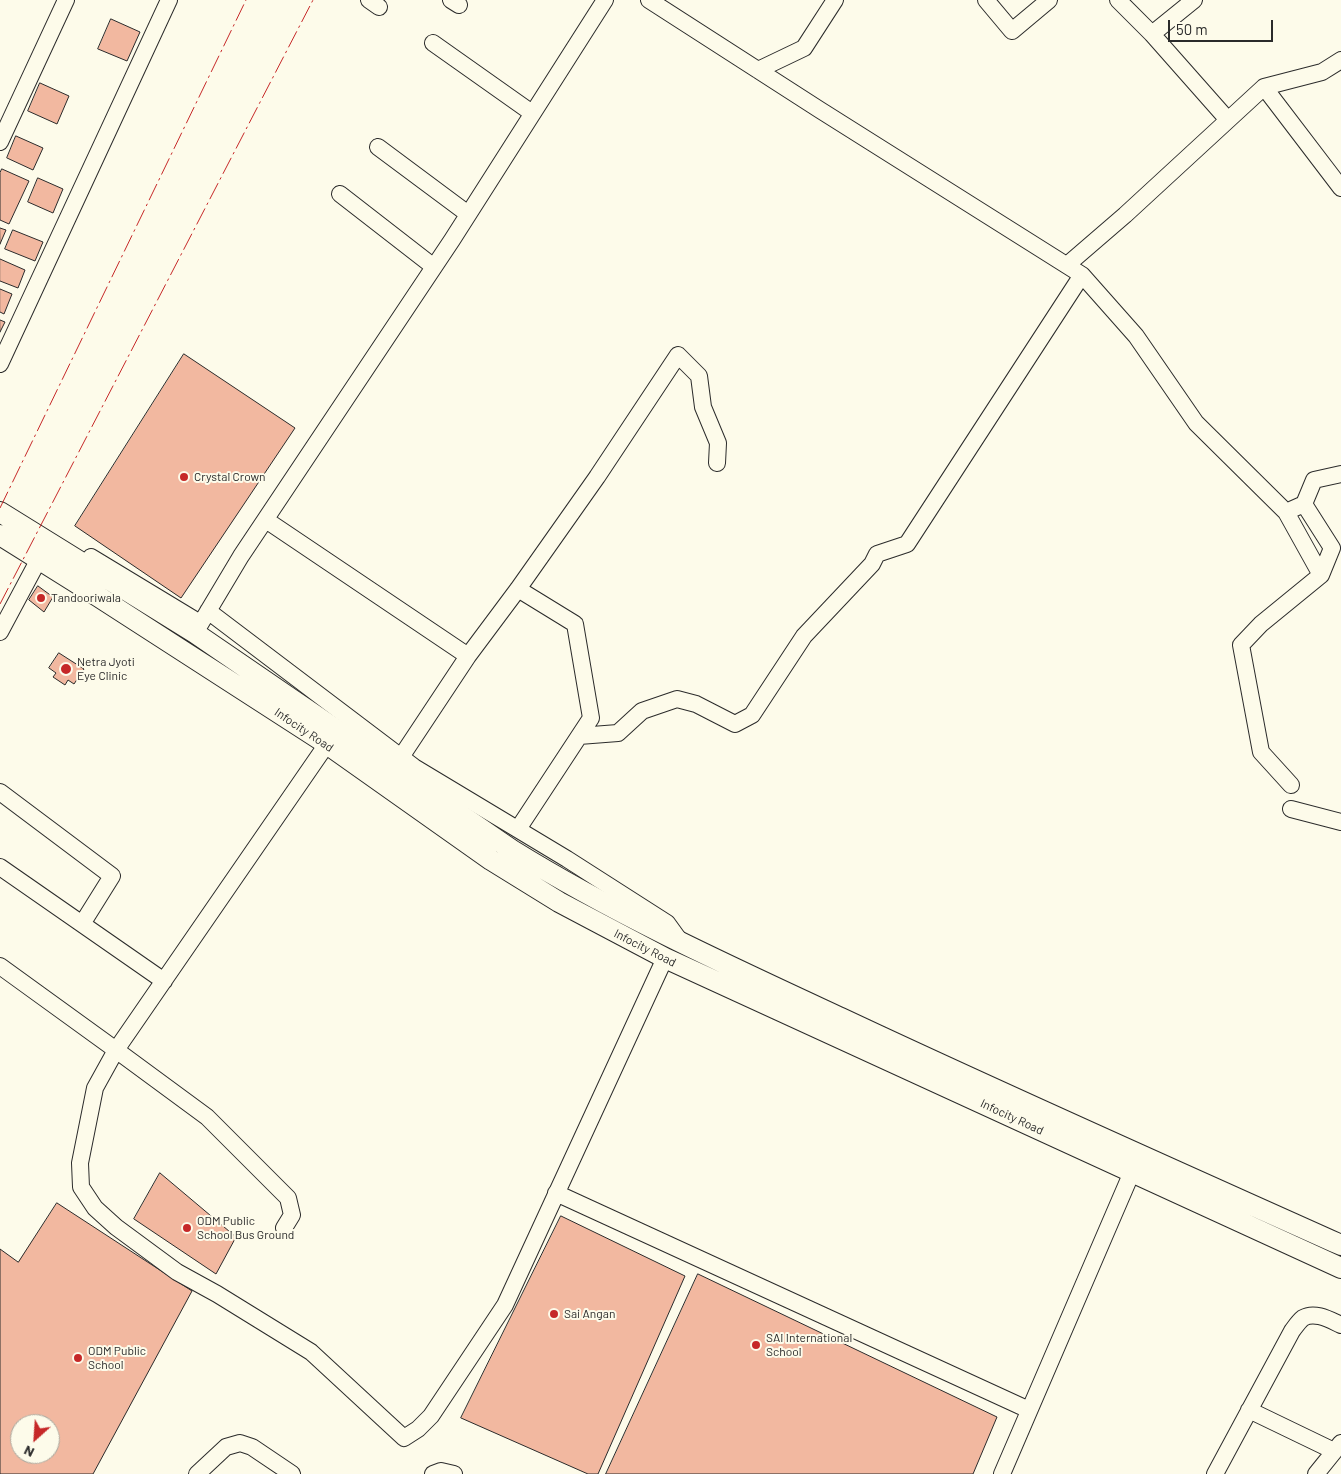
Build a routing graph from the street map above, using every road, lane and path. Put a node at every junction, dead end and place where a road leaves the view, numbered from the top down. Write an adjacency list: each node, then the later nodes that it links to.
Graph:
1 (66, 0): 17 (street)
2 (169, 0): 25 (street)
3 (605, 0): 15 (street)
4 (649, 0): 13 (street)
5 (834, 0): 13 (street)
6 (986, 0): 7 (street)
7 (1049, 0)
8 (1118, 0): 10 (street)
9 (1194, 0): 10 (street)
10 (1152, 34): 16 (street)
11 (433, 43): 15 (street)
12 (1341, 60): 14 (street)
13 (758, 70): 22 (street)
14 (1264, 87): 16 (street); 19 (street)
15 (532, 113): 21 (street)
16 (1228, 120): 22 (street)
17 (0, 142)
18 (378, 147): 21 (street)
19 (1341, 188)
20 (340, 194): 23 (street)
21 (468, 214): 23 (street)
22 (1067, 265): 24 (street)
23 (434, 267): 32 (street)
24 (1082, 275): 31 (street); 40 (street)
25 (0, 364)
26 (717, 463): 36 (street)
27 (1341, 474): 29 (street)
28 (0, 501): 37 (street)
29 (1304, 504): 31 (street); 35 (street)
30 (0, 512): 37 (main road, Infocity Road)
31 (1286, 512): 35 (street)
32 (266, 520): 37 (street); 39 (street)
33 (0, 534): 34 (main road, Infocity Road)
34 (39, 559): 38 (street); 41 (main road, Infocity Road)
35 (1321, 575): 43 (street)
36 (518, 590): 39 (street); 40 (street)
37 (201, 622): 42 (street); 46 (main road, Infocity Road)
38 (0, 632)
39 (468, 656): 42 (street)
40 (579, 736): 48 (street)
41 (327, 744): 46 (main road, Infocity Road); 54 (street)
42 (401, 756): 48 (street)
43 (1291, 785)
44 (0, 792): 50 (street)
45 (1291, 809): 47 (street)
46 (435, 810): 51 (main road, Infocity Road); 52 (main road, Infocity Road)
47 (1341, 822)
48 (518, 829): 51 (street)
49 (0, 867): 50 (street)
50 (82, 924): 54 (street)
51 (682, 944): 55 (main road, Infocity Road)
52 (664, 958): 55 (main road, Infocity Road); 58 (street)
53 (0, 966): 56 (street)
54 (164, 981): 56 (street)
55 (807, 1013): 57 (main road, Infocity Road); 59 (main road, Infocity Road)
56 (116, 1050): 58 (street); 61 (street)
57 (1132, 1172): 60 (main road, Infocity Road); 65 (street)
58 (556, 1193): 65 (street)
59 (1251, 1204): 60 (main road); 62 (main road, Infocity Road)
60 (1243, 1223): 63 (main road, Infocity Road)
61 (284, 1228)
62 (1341, 1245)
63 (1341, 1268)
64 (1341, 1325): 66 (street)
65 (1029, 1410): 72 (street)
66 (1249, 1410): 67 (street); 73 (street)
67 (1338, 1447): 74 (street)
68 (197, 1474): 69 (street)
69 (292, 1474)
70 (433, 1474): 71 (street)
71 (454, 1474)
72 (1002, 1474)
73 (1215, 1474)
74 (1316, 1474)

